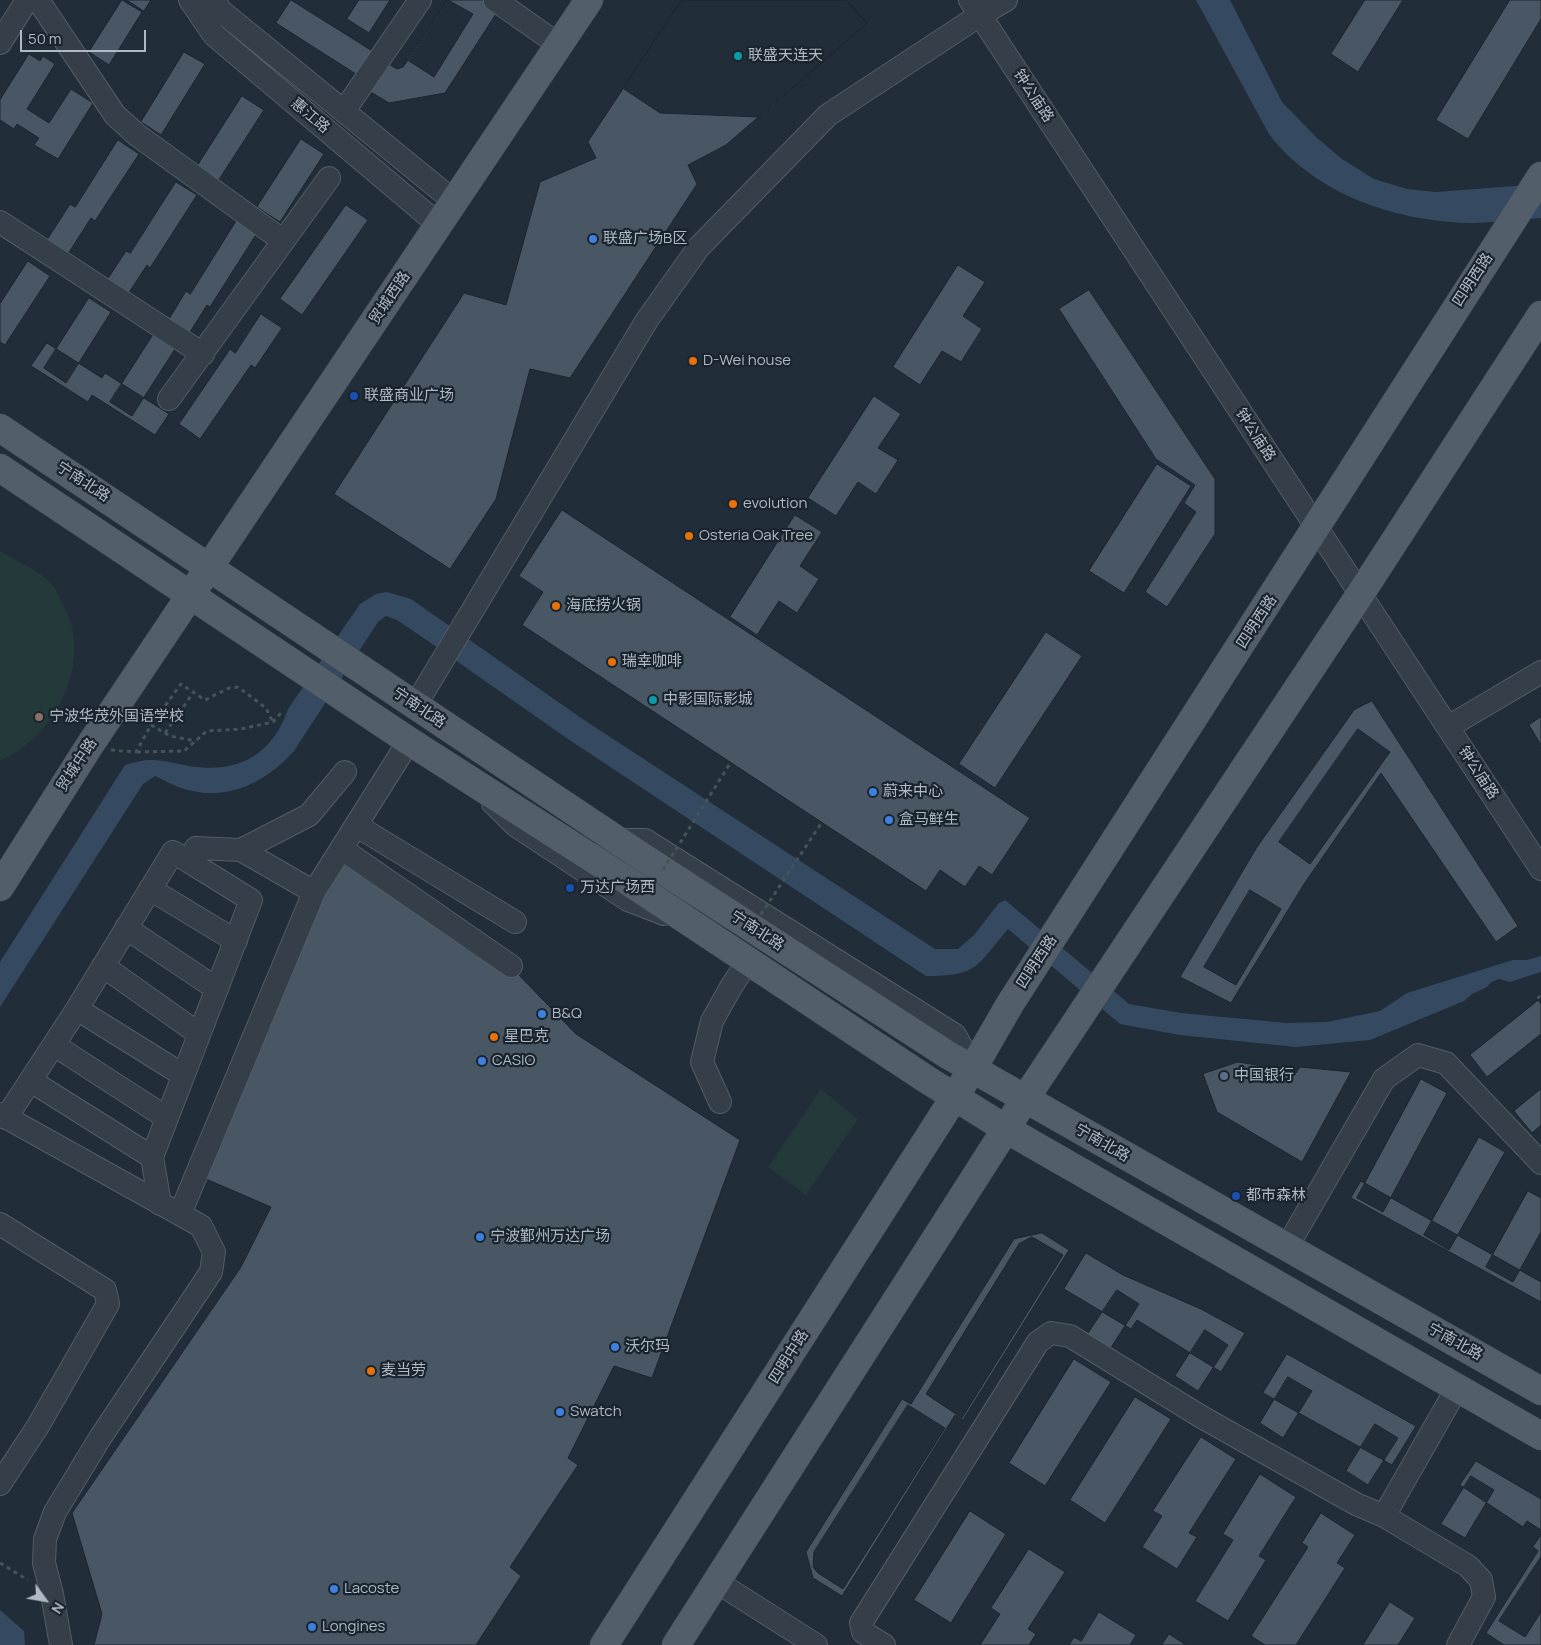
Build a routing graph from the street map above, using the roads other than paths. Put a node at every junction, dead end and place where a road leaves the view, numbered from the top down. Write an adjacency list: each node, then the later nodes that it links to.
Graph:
1 (27, 0): 10 (street)
2 (38, 0): 18 (street)
3 (190, 0): 17 (street, 惠江路)
4 (214, 0): 12 (street, 惠江路)
5 (420, 0): 12 (street)
6 (495, 0): 11 (street)
7 (589, 0): 11 (main road, 贸城西路)
8 (1006, 0): 9 (street)
9 (975, 7): 24 (street, 钟公庙路); 29 (street)
10 (0, 43)
11 (559, 45): 15 (main road, 贸城西路)
12 (344, 111): 15 (street, 惠江路)
13 (1541, 176): 24 (main road, 四明西路)
14 (329, 178): 18 (street)
15 (455, 202): 17 (main road, 贸城西路)
16 (0, 222): 20 (street)
17 (439, 225): 25 (main road, 贸城西路)
18 (282, 240): 20 (street)
19 (1541, 315): 26 (main road)
20 (203, 354): 21 (street)
21 (169, 399)
22 (0, 428): 25 (main road, 宁南北路)
23 (0, 468): 27 (main road, 宁南北路)
24 (1317, 529): 26 (street, 钟公庙路); 52 (main road, 四明西路)
25 (210, 566): 27 (main road, 贸城西路); 29 (main road, 宁南北路)
26 (1361, 593): 30 (street, 钟公庙路); 56 (main road)
27 (190, 595): 31 (main road, 宁南北路); 39 (main road, 贸城中路)
28 (1541, 672): 30 (street)
29 (415, 706): 34 (main road, 宁南北路)
30 (1448, 727): 38 (street, 钟公庙路)
31 (409, 741): 33 (street); 45 (main road, 宁南北路)
32 (345, 772): 36 (street)
33 (357, 826): 35 (street); 42 (street)
34 (618, 840): 52 (main road, 宁南北路); 52 (street)
35 (342, 849): 41 (street); 47 (street)
36 (241, 850): 37 (street); 41 (street)
37 (188, 861): 40 (street); 44 (street)
38 (1541, 869)
39 (0, 887)
40 (150, 889): 43 (street); 44 (street)
41 (314, 892): 63 (street)
42 (516, 922)
43 (126, 928): 46 (street); 48 (street)
44 (236, 941): 48 (street)
45 (748, 961): 55 (main road, 宁南北路); 57 (street)
46 (103, 966): 49 (street); 50 (street)
47 (511, 966)
48 (217, 988): 50 (street)
49 (77, 1009): 51 (street); 53 (street)
50 (199, 1034): 53 (street)
51 (54, 1046): 54 (street); 59 (street)
52 (973, 1068): 55 (main road, 四明中路); 56 (main road, 宁南北路)
53 (183, 1075): 59 (street)
54 (31, 1081): 58 (street); 61 (street)
55 (955, 1096): 60 (main road, 宁南北路); 73 (main road, 四明中路)
56 (1025, 1099): 60 (main road); 65 (main road, 宁南北路)
57 (720, 1102)
58 (3, 1116): 63 (street)
59 (166, 1118): 61 (street)
60 (1006, 1129): 66 (main road); 71 (main road)
61 (152, 1157): 63 (street)
62 (1541, 1162): 65 (street)
63 (170, 1209): 72 (street)
64 (0, 1224): 69 (street)
65 (1287, 1248): 67 (main road, 宁南北路)
66 (1457, 1388): 68 (main road); 70 (street)
67 (1541, 1391)
68 (1541, 1436)
69 (0, 1484)
70 (1384, 1516): 76 (street); 77 (street)
71 (716, 1582): 74 (main road); 75 (street)
72 (60, 1645)
73 (604, 1645)
74 (676, 1645)
75 (816, 1645)
76 (884, 1645)
77 (1458, 1645)

